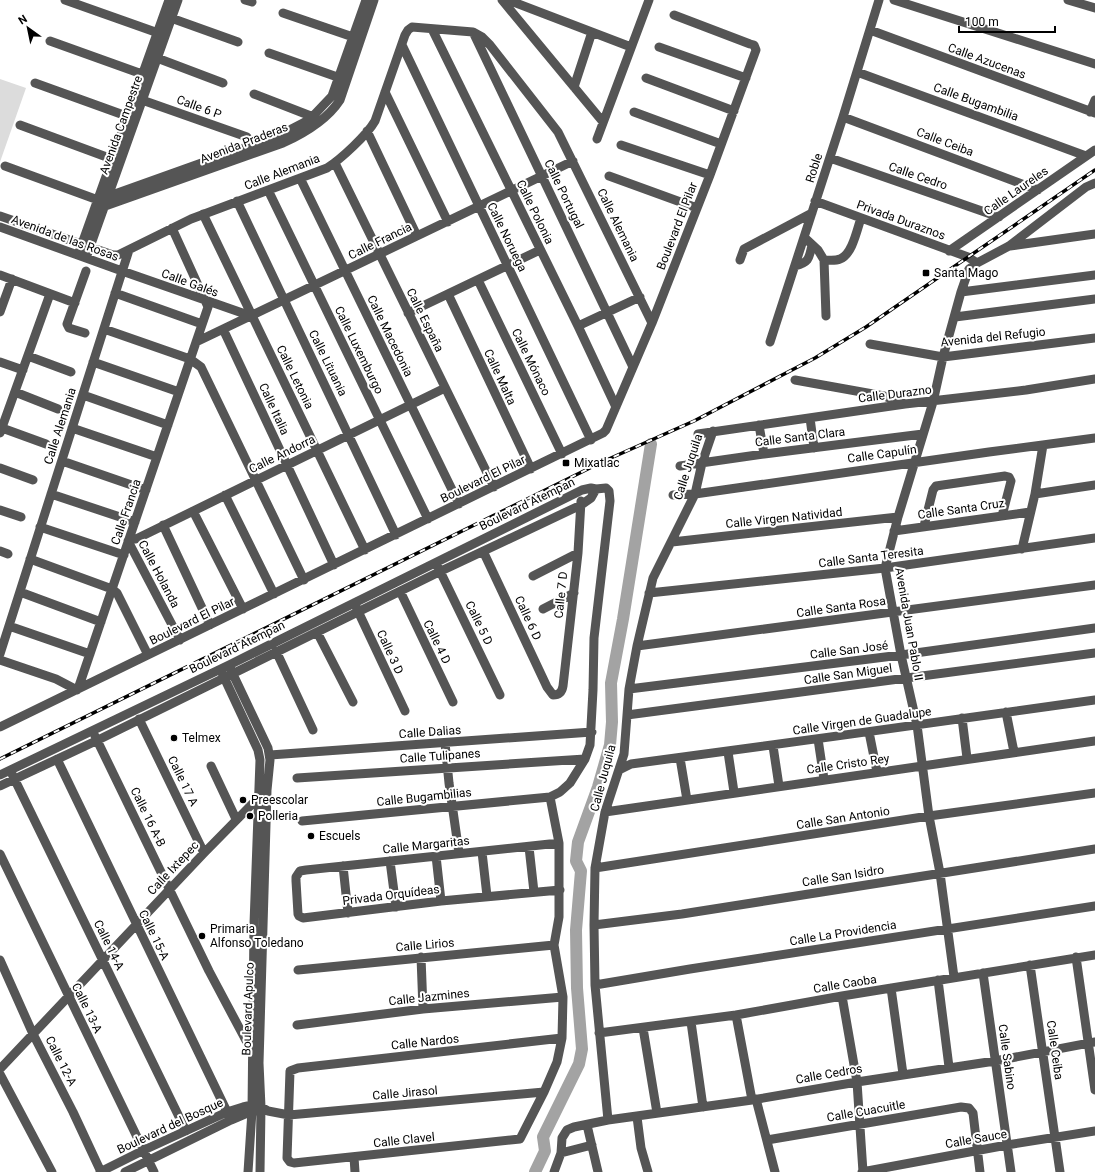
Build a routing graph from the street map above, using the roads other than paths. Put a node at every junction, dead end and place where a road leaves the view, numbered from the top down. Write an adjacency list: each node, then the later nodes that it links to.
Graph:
1 (65, 0): 20 (street)
2 (169, 0): 20 (street, Avenida Campestre)
3 (178, 0): 15 (street, Avenida Campestre)
4 (366, 0): 21 (street, Avenida Praderas)
5 (374, 0): 32 (street, Avenida Praderas)
6 (502, 0): 37 (street)
7 (508, 0): 19 (street)
8 (649, 0): 26 (street)
9 (879, 0): 17 (street, Roble)
10 (894, 0): 29 (street)
11 (1068, 0): 12 (street)
12 (1095, 8)
13 (283, 13): 21 (street)
14 (674, 15): 34 (street, Boulevard El Pilar)
15 (172, 18): 20 (street, Avenida Campestre); 23 (street)
16 (432, 29): 18 (street, Calle Alemania); 24 (street, Calle Alemania); 70 (street, Calle Polonia)
17 (870, 30): 30 (street, Roble); 44 (street, Calle Azucenas)
18 (473, 32): 59 (street, Calle Alemania); 63 (street, Calle Portugal)
19 (592, 32): 26 (street); 37 (street)
20 (161, 34): 28 (street, Avenida Campestre); 31 (street, Avenida Campestre)
21 (353, 37): 32 (street, Avenida Praderas)
22 (50, 41): 31 (street)
23 (238, 42)
24 (402, 45): 38 (street, Calle Alemania); 75 (street, Calle Noruega)
25 (659, 46): 34 (street)
26 (631, 47): 48 (street)
27 (269, 53): 32 (street)
28 (157, 58): 36 (street); 40 (street, Avenida Campestre)
29 (1095, 64)
30 (857, 72): 45 (street, Roble); 56 (street, Calle Bugambilia)
31 (142, 74): 46 (street, Avenida Campestre)
32 (343, 78): 47 (street, Avenida Praderas)
33 (646, 78): 42 (street)
34 (746, 78): 42 (street, Boulevard El Pilar)
35 (35, 83): 46 (street)
36 (223, 83)
37 (574, 87): 48 (street)
38 (385, 92): 50 (street, Calle Alemania); 82 (street)
39 (254, 94): 47 (street)
40 (142, 100): 46 (street, Avenida Campestre); 51 (street, Calle 6 P)
41 (1095, 100): 44 (street)
42 (734, 111): 54 (street, Boulevard El Pilar)
43 (634, 112): 54 (street)
44 (1093, 112)
45 (843, 117): 57 (street, Roble); 68 (street, Calle Ceiba)
46 (132, 118): 58 (street, Avenida Campestre); 71 (street, Avenida Campestre)
47 (317, 118): 69 (street, Avenida Praderas)
48 (603, 122): 52 (street)
49 (20, 125): 58 (street)
50 (367, 131): 60 (street, Calle Alemania); 86 (street)
51 (247, 137)
52 (597, 139)
53 (621, 144): 62 (street)
54 (722, 144): 62 (street, Boulevard El Pilar)
55 (1095, 150): 56 (street, Calle Laureles)
56 (1086, 156): 68 (street, Calle Laureles)
57 (830, 158): 73 (street, Roble); 80 (street, Calle Cedro)
58 (112, 159): 74 (street, Avenida Campestre)
59 (574, 161): 63 (street, Calle Francia); 113 (street, Calle Alemania)
60 (334, 163): 65 (street, Calle Alemania); 94 (street, Calle España)
61 (5, 166): 74 (street)
62 (710, 175): 76 (street, Boulevard El Pilar)
63 (542, 176): 70 (street, Calle Francia); 119 (street, Calle Portugal)
64 (609, 176): 76 (street)
65 (300, 178): 67 (street, Calle Alemania); 103 (street, Calle Macedonia)
66 (1093, 184): 90 (street)
67 (268, 190): 72 (street, Calle Alemania); 108 (street, Calle Luxemburgo)
68 (1038, 190): 80 (street, Calle Laureles)
69 (136, 191): 71 (street, Avenida Praderas); 74 (street, Avenida Praderas)
70 (512, 191): 75 (street, Calle Francia); 92 (street, Calle Polonia)
71 (109, 195): 74 (street, Avenida Praderas)
72 (237, 201): 78 (street, Calle Alemania); 115 (street, Calle Lituania)
73 (816, 202): 77 (street, Roble); 81 (street, Privada Duraznos)
74 (101, 203): 89 (street, Avenida Campestre); 89 (street, Avenida Campestre)
75 (479, 207): 82 (street, Calle Francia); 99 (street, Calle Noruega)
76 (697, 208): 124 (street, Boulevard El Pilar)
77 (812, 213): 87 (street, Roble); 96 (street)
78 (203, 214): 84 (street, Calle Alemania); 121 (street, Calle Letonia)
79 (0, 216): 89 (street, Avenida de las Rosas)
80 (999, 217): 93 (street, Calle Laureles)
81 (861, 218): 93 (street, Privada Duraznos); 97 (street)
82 (448, 222): 86 (street, Calle Francia)
83 (0, 227): 95 (street, Avenida de las Rosas)
84 (172, 228): 91 (street, Calle Alemania); 116 (street)
85 (1095, 234): 90 (street)
86 (417, 236): 94 (street, Calle Francia)
87 (804, 237): 88 (street); 100 (street, Roble)
88 (812, 245): 97 (street); 100 (street)
89 (86, 246): 91 (street, Avenida de las Rosas); 95 (street, Avenida Campestre)
90 (1009, 246): 98 (street)
91 (129, 250): 102 (street, Calle Alemania)
92 (540, 250): 99 (street); 126 (street, Calle Polonia)
93 (949, 251): 98 (street, Privada Duraznos)
94 (379, 254): 103 (street, Calle Francia); 120 (street, Calle España)
95 (82, 256): 102 (street, Avenida de las Rosas)
96 (740, 260)
97 (824, 260): 122 (street)
98 (977, 263): 109 (street, Avenida Juan Pablo II)
99 (507, 266): 107 (street); 164 (street, Calle Noruega)
100 (795, 266): 132 (street, Roble)
101 (86, 271): 117 (street)
102 (122, 271): 110 (street, Calle Alemania); 116 (street, Calle Galés)
103 (345, 271): 108 (street, Calle Francia); 150 (street, Calle Macedonia)
104 (0, 275): 106 (street)
105 (1095, 275): 109 (street)
106 (12, 279): 111 (street); 118 (street)
107 (478, 280): 112 (street); 169 (street, Calle Mónaco)
108 (314, 286): 115 (street, Calle Francia); 154 (street, Calle Luxemburgo)
109 (961, 292): 123 (street, Avenida Juan Pablo II)
110 (115, 293): 125 (street); 127 (street, Calle Alemania)
111 (50, 294): 117 (street); 134 (street)
112 (448, 294): 120 (street); 178 (street, Calle Malta)
113 (640, 297): 119 (street); 124 (street, Calle Alemania)
114 (1095, 299): 123 (street)
115 (284, 300): 121 (street, Calle Francia); 162 (street, Calle Lituania)
116 (206, 301): 121 (street, Calle Galés); 125 (street, Calle Francia)
117 (75, 303): 129 (street)
118 (0, 312)
119 (607, 312): 126 (street); 139 (street, Calle Portugal)
120 (408, 313): 144 (street, Calle España)
121 (252, 316): 128 (street, Calle Francia); 168 (street, Calle Letonia)
122 (826, 316)
123 (955, 317): 135 (street, Avenida Juan Pablo II)
124 (652, 323): 139 (street, Boulevard El Pilar)
125 (202, 324): 131 (street, Calle Francia)
126 (578, 326): 151 (street, Calle Polonia)
127 (104, 329): 136 (street); 138 (street, Calle Alemania)
128 (223, 329): 131 (street, Calle Francia); 175 (street, Calle Italia)
129 (85, 333)
130 (1095, 338): 135 (street, Avenida del Refugio)
131 (196, 342): 136 (street, Calle Francia)
132 (770, 342)
133 (870, 344): 135 (street, Avenida del Refugio)
134 (28, 356): 140 (street); 141 (street)
135 (943, 357): 148 (street, Avenida Juan Pablo II)
136 (190, 359): 146 (street, Calle Francia); 180 (street)
137 (0, 362): 140 (street)
138 (93, 362): 146 (street); 147 (street, Calle Alemania)
139 (633, 366): 151 (street, Boulevard El Pilar)
140 (23, 370): 145 (street)
141 (71, 372)
142 (1095, 379): 148 (street, Calle Durazno)
143 (795, 380): 149 (street)
144 (445, 388): 150 (street, Calle Andorra); 182 (street, Calle España)
145 (15, 392): 152 (street); 158 (street)
146 (179, 392): 155 (street, Calle Francia)
147 (82, 395): 155 (street); 157 (street, Calle Alemania)
148 (933, 402): 149 (street, Calle Durazno); 161 (street, Avenida Juan Pablo II)
149 (905, 404): 153 (street, Calle Durazno)
150 (410, 405): 154 (street, Calle Andorra); 191 (street, Calle Macedonia)
151 (616, 407): 164 (street, Boulevard El Pilar)
152 (58, 409)
153 (810, 418): 156 (street, Calle Durazno); 167 (street)
154 (380, 420): 162 (street, Calle Andorra); 199 (street, Calle Luxemburgo)
155 (168, 425): 171 (street, Calle Francia)
156 (759, 425): 159 (street, Calle Durazno); 170 (street)
157 (72, 428): 171 (street); 172 (street, Calle Alemania)
158 (1, 431): 165 (street)
159 (713, 431): 160 (street, Calle Durazno); 174 (street, Calle Juquila)
160 (698, 434)
161 (923, 434): 167 (street, Calle Santa Clara); 173 (street, Avenida Juan Pablo II)
162 (349, 435): 168 (street, Calle Andorra); 205 (street, Calle Lituania)
163 (1095, 438): 166 (street, Calle Capulín)
164 (591, 440): 169 (street, Boulevard El Pilar)
165 (46, 444)
166 (1043, 445): 173 (street, Calle Capulín); 188 (street)
167 (814, 448): 170 (street, Calle Santa Clara)
168 (317, 450): 175 (street, Calle Andorra); 210 (street, Calle Letonia)
169 (562, 454): 178 (street, Boulevard El Pilar)
170 (764, 454): 174 (street, Calle Santa Clara)
171 (157, 457): 184 (street, Calle Francia)
172 (62, 460): 184 (street); 186 (street, Calle Alemania)
173 (915, 462): 187 (street, Calle Capulín); 198 (street, Avenida Juan Pablo II)
174 (702, 463): 176 (street, Calle Santa Clara); 187 (street, Calle Juquila)
175 (287, 465): 180 (street, Calle Andorra); 216 (street, Calle Italia)
176 (680, 466)
177 (0, 468): 179 (street)
178 (531, 469): 182 (street, Boulevard El Pilar)
179 (33, 480)
180 (256, 480): 190 (street, Calle Andorra); 220 (street)
181 (1095, 485): 188 (street)
182 (494, 487): 191 (street, Boulevard El Pilar)
183 (596, 489): 185 (street, Boulevard Atempan); 192 (street, Boulevard Atempan); 266 (street)
184 (146, 490): 200 (street, Calle Francia)
185 (579, 491): 192 (street, Calle 7 D); 215 (street, Boulevard Atempan)
186 (51, 494): 200 (street); 203 (street, Calle Alemania)
187 (695, 494): 189 (street, Calle Capulín); 208 (street, Calle Juquila)
188 (1035, 494): 195 (street)
189 (673, 495)
190 (225, 496): 194 (street, Calle Andorra); 227 (street)
191 (459, 504): 199 (street, Boulevard El Pilar)
192 (581, 505): 211 (street, Boulevard Atempan); 212 (street, Calle 7 D)
193 (0, 510): 197 (street)
194 (193, 511): 201 (street, Calle Andorra); 229 (street)
195 (1030, 512): 196 (street, Calle Santa Cruz); 209 (street)
196 (1002, 516): 202 (street, Calle Santa Cruz); 202 (street)
197 (21, 517)
198 (898, 518): 204 (street, Avenida Juan Pablo II); 208 (street, Calle Virgen Natividad)
199 (428, 519): 205 (street, Boulevard El Pilar)
200 (135, 522): 207 (street, Calle Francia)
201 (164, 525): 207 (street, Calle Andorra); 234 (street)
202 (924, 526): 204 (street, Calle Santa Cruz)
203 (40, 527): 213 (street); 214 (street, Calle Alemania)
204 (894, 531): 217 (street, Avenida Juan Pablo II)
205 (396, 535): 210 (street, Boulevard El Pilar)
206 (1095, 538): 209 (street, Calle Santa Teresita)
207 (129, 540): 213 (street, Calle Francia); 238 (street, Calle Holanda)
208 (672, 542): 226 (street, Calle Juquila)
209 (1022, 549): 217 (street, Calle Santa Teresita)
210 (365, 550): 216 (street, Boulevard El Pilar)
211 (484, 551): 218 (street, Boulevard Atempan); 253 (street, Calle 6 D)
212 (578, 553): 219 (street); 225 (street, Calle 7 D)
213 (124, 555): 222 (street, Calle Francia)
214 (30, 559): 222 (street); 223 (street, Calle Alemania)
215 (436, 562): 218 (street, Calle 5 D); 228 (street, Boulevard Atempan)
216 (334, 565): 220 (street, Boulevard El Pilar)
217 (885, 568): 226 (street, Calle Santa Teresita); 232 (street, Avenida Juan Pablo II)
218 (440, 571): 224 (street, Boulevard Atempan); 252 (street, Calle 5 D)
219 (533, 576)
220 (304, 580): 227 (street, Boulevard El Pilar)
221 (1095, 585): 232 (street, Calle Santa Rosa)
222 (112, 589): 233 (street, Calle Francia); 244 (street)
223 (20, 592): 233 (street); 235 (street, Calle Alemania)
224 (400, 592): 231 (street, Boulevard Atempan); 256 (street, Calle 4 D)
225 (574, 593): 230 (street); 253 (street, Calle 7 D)
226 (649, 593): 239 (street, Calle Juquila)
227 (274, 594): 229 (street, Boulevard El Pilar)
228 (354, 602): 231 (street, Calle 3 D); 247 (street, Boulevard Atempan)
229 (243, 609): 234 (street, Boulevard El Pilar)
230 (543, 609)
231 (358, 612): 237 (street, Boulevard Atempan); 257 (street, Calle 3 D)
232 (892, 613): 239 (street, Calle Santa Rosa); 245 (street, Avenida Juan Pablo II)
233 (101, 622): 243 (street, Calle Francia)
234 (210, 625): 238 (street, Boulevard El Pilar)
235 (9, 626): 242 (street, Calle Alemania); 243 (street)
236 (1095, 628): 245 (street, Calle San José)
237 (317, 632): 240 (street, Boulevard Atempan); 255 (street)
238 (180, 640): 244 (street, Boulevard El Pilar)
239 (637, 646): 250 (street, Calle Juquila)
240 (276, 652): 248 (street, Boulevard Atempan); 264 (street)
241 (1095, 652): 249 (street, Calle San Miguel)
242 (0, 654)
243 (90, 654): 251 (street, Calle Francia)
244 (148, 655): 251 (street, Boulevard El Pilar)
245 (901, 656): 249 (street, Avenida Juan Pablo II); 250 (street, Calle San José)
246 (0, 660): 251 (street)
247 (224, 666): 248 (street, Boulevard Apulco); 265 (street, Boulevard Atempan)
248 (229, 676): 261 (street, Boulevard Atempan); 276 (street, Boulevard Apulco); 296 (street, Boulevard Apulco)
249 (906, 678): 259 (street, Calle San Miguel); 262 (street, Avenida Juan Pablo II)
250 (629, 688): 259 (street, Calle Juquila)
251 (77, 690): 263 (street, Boulevard El Pilar)
252 (500, 695)
253 (553, 695)
254 (1095, 700): 258 (street, Calle Virgen de Guadalupe)
255 (353, 702)
256 (453, 702)
257 (405, 711)
258 (1006, 712): 260 (street, Calle Virgen de Guadalupe); 274 (street)
259 (627, 715): 275 (street, Calle Juquila)
260 (962, 718): 262 (street, Calle Virgen de Guadalupe); 278 (street)
261 (140, 720): 269 (street, Boulevard Atempan); 308 (street, Calle 17 A)
262 (917, 725): 267 (street, Calle Virgen de Guadalupe); 282 (street, Avenida Juan Pablo II)
263 (0, 727)
264 (313, 730)
265 (93, 731): 269 (street, Calle 16 A-B); 287 (street, Boulevard Atempan)
266 (592, 732): 271 (street, Calle Dalias); 280 (street)
267 (870, 732): 268 (street, Calle Virgen de Guadalupe); 286 (street)
268 (818, 739): 272 (street, Calle Virgen de Guadalupe); 290 (street)
269 (98, 740): 279 (street, Boulevard Atempan); 316 (street, Calle 16 A-B)
270 (1095, 741): 274 (street, Calle Cristo Rey)
271 (445, 743): 276 (street, Calle Dalias); 284 (street)
272 (773, 746): 273 (street, Calle Virgen de Guadalupe); 292 (street)
273 (728, 752): 277 (street, Calle Virgen de Guadalupe); 294 (street)
274 (1014, 752): 278 (street, Calle Cristo Rey)
275 (624, 754): 281 (street); 285 (street, Calle Juquila)
276 (270, 755): 293 (street, Boulevard Apulco)
277 (680, 758): 281 (street, Calle Virgen de Guadalupe); 298 (street)
278 (967, 758): 282 (street, Calle Cristo Rey)
279 (58, 759): 287 (street, Boulevard Atempan); 325 (street, Calle 15-A)
280 (585, 759): 284 (street, Calle Tulipanes); 297 (street)
281 (631, 764): 285 (street, Calle Virgen de Guadalupe)
282 (923, 765): 286 (street, Calle Cristo Rey); 301 (street, Avenida Juan Pablo II)
283 (211, 766): 302 (street)
284 (447, 767): 289 (street, Calle Tulipanes); 299 (street)
285 (619, 770): 300 (street, Calle Juquila)
286 (876, 772): 290 (street, Calle Cristo Rey)
287 (12, 775): 288 (street, Boulevard Atempan); 291 (street, Boulevard Atempan); 333 (street, Calle 14-A)
288 (0, 776)
289 (297, 778)
290 (824, 779): 292 (street, Calle Cristo Rey)
291 (0, 786)
292 (779, 786): 294 (street, Calle Cristo Rey)
293 (268, 790): 296 (street, Calle Ixtepec); 356 (street, Boulevard Apulco)
294 (734, 792): 298 (street, Calle Cristo Rey)
295 (1095, 793): 301 (street, Calle San Antonio)
296 (259, 797): 302 (street, Calle Ixtepec); 353 (street, Boulevard Apulco)
297 (550, 797): 299 (street, Calle Bugambilias); 304 (street)
298 (687, 800): 300 (street, Calle Cristo Rey)
299 (452, 806): 303 (street, Calle Bugambilias); 309 (street)
300 (605, 812): 314 (street, Calle Juquila)
301 (929, 816): 314 (street, Calle San Antonio); 315 (street, Avenida Juan Pablo II)
302 (236, 819): 308 (street, Calle Ixtepec)
303 (302, 822)
304 (560, 844): 305 (street, Calle Margaritas); 317 (street)
305 (530, 847): 307 (street, Calle Margaritas); 318 (street)
306 (1095, 850): 315 (street, Calle San Isidro)
307 (482, 852): 309 (street, Calle Margaritas); 319 (street)
308 (204, 853): 316 (street, Calle Ixtepec)
309 (460, 853): 311 (street, Calle Margaritas)
310 (0, 854): 341 (street, Calle 13-A)
311 (436, 856): 312 (street, Calle Margaritas); 320 (street)
312 (390, 861): 313 (street, Calle Margaritas); 322 (street)
313 (343, 866): 323 (street); 324 (street, Calle Margaritas)
314 (596, 868): 326 (street, Calle Juquila)
315 (940, 873): 326 (street, Calle San Isidro); 327 (street, Avenida Juan Pablo II)
316 (170, 889): 325 (street, Calle Ixtepec); 353 (street, Calle 16 A-B)
317 (560, 890): 318 (street, Privada Orquídeas); 328 (street)
318 (534, 892): 319 (street, Privada Orquídeas)
319 (487, 896): 320 (street, Privada Orquídeas)
320 (441, 901): 322 (street, Privada Orquídeas)
321 (1095, 906): 327 (street, Calle La Providencia)
322 (396, 907): 323 (street, Privada Orquídeas)
323 (348, 912): 324 (street, Privada Orquídeas)
324 (299, 916)
325 (136, 925): 333 (street, Calle Ixtepec); 369 (street, Calle 15-A)
326 (594, 925): 339 (street, Calle Juquila)
327 (948, 929): 337 (street, Avenida Juan Pablo II); 339 (street, Calle La Providencia)
328 (554, 945): 330 (street, Calle Lirios); 343 (street)
329 (1095, 955): 331 (street, Calle Caoba)
330 (421, 957): 335 (street, Calle Lirios); 344 (street)
331 (1076, 957): 334 (street, Calle Caoba); 352 (street)
332 (0, 960): 350 (street, Calle 12-A)
333 (102, 960): 341 (street, Calle Ixtepec); 374 (street, Calle 14-A)
334 (1030, 965): 336 (street, Calle Caoba); 354 (street, Calle Ceiba)
335 (298, 970)
336 (983, 973): 337 (street, Calle Caoba); 355 (street, Calle Sabino)
337 (954, 977): 338 (street, Calle Caoba)
338 (938, 980): 340 (street, Calle Caoba); 357 (street)
339 (595, 985): 349 (street, Calle Juquila)
340 (891, 988): 342 (street, Calle Caoba); 360 (street)
341 (68, 996): 350 (street, Calle Ixtepec); 380 (street, Calle 13-A)
342 (842, 996): 345 (street, Calle Caoba); 361 (street)
343 (563, 997): 344 (street, Calle Jazmines); 351 (street)
344 (423, 1009): 347 (street, Calle Jazmines)
345 (736, 1015): 346 (street, Calle Caoba); 364 (street)
346 (691, 1022): 348 (street, Calle Caoba); 365 (street)
347 (297, 1024)
348 (644, 1028): 349 (street, Calle Caoba); 367 (street)
349 (599, 1033): 371 (street, Calle Juquila)
350 (34, 1034): 358 (street, Calle Ixtepec); 387 (street, Calle 12-A)
351 (562, 1038): 363 (street); 368 (street, Calle Nardos)
352 (1091, 1043): 354 (street, Calle Cedros); 362 (street)
353 (252, 1052): 356 (street, Calle 16 A-B); 366 (street, Boulevard Apulco)
354 (1043, 1052): 355 (street, Calle Cedros); 376 (street, Calle Ceiba)
355 (995, 1060): 357 (street, Calle Cedros); 379 (street, Calle Sabino)
356 (259, 1063): 366 (street, Boulevard Apulco)
357 (949, 1067): 360 (street, Calle Cedros)
358 (0, 1069)
359 (0, 1074): 386 (street)
360 (902, 1074): 361 (street, Calle Cedros)
361 (857, 1082): 364 (street, Calle Cedros); 373 (street)
362 (1095, 1090)
363 (544, 1092): 368 (street, Calle Jirasol); 383 (street, Calle Clavel)
364 (754, 1099): 365 (street, Calle Cedros); 377 (street)
365 (702, 1107): 367 (street, Calle Cedros)
366 (259, 1109): 368 (street, Calle Jirasol); 369 (street, Boulevard del Bosque); 385 (street, Boulevard Apulco); 390 (street, Boulevard Apulco)
367 (657, 1113): 370 (street, Calle Cedros)
368 (289, 1115): 383 (street, Calle Clavel)
369 (229, 1116): 374 (street, Boulevard del Bosque); 384 (street, Boulevard del Bosque)
370 (637, 1117): 371 (street, Calle Cedros); 394 (street)
371 (608, 1120): 372 (street, Calle Cedros)
372 (587, 1125): 378 (street); 382 (street, Calle Cedros)
373 (861, 1125): 377 (street, Calle Cuacuitle); 381 (street, Calle Cuacuitle); 396 (street)
374 (186, 1131): 380 (street, Boulevard del Bosque)
375 (1095, 1131): 376 (street, Calle Sauce)
376 (1055, 1138): 379 (street, Calle Sauce); 399 (street, Calle Ceiba)
377 (766, 1140): 395 (street)
378 (592, 1145): 382 (street); 393 (street)
379 (1007, 1145): 381 (street, Calle Sauce); 398 (street, Calle Sabino)
380 (144, 1150): 384 (street, Calle 13-A); 387 (street, Boulevard del Bosque)
381 (978, 1151): 396 (street, Calle Sauce); 397 (street)
382 (561, 1153): 392 (street)
383 (354, 1158): 391 (street)
384 (149, 1161): 388 (street, Boulevard del Bosque); 389 (street, Calle 13-A)
385 (247, 1171)
386 (52, 1172)
387 (101, 1172)
388 (125, 1172)
389 (154, 1172)
390 (260, 1172)
391 (356, 1172)
392 (554, 1172)
393 (598, 1172)
394 (648, 1172)
395 (775, 1172)
396 (863, 1172)
397 (980, 1172)
398 (1011, 1172)
399 (1060, 1172)

